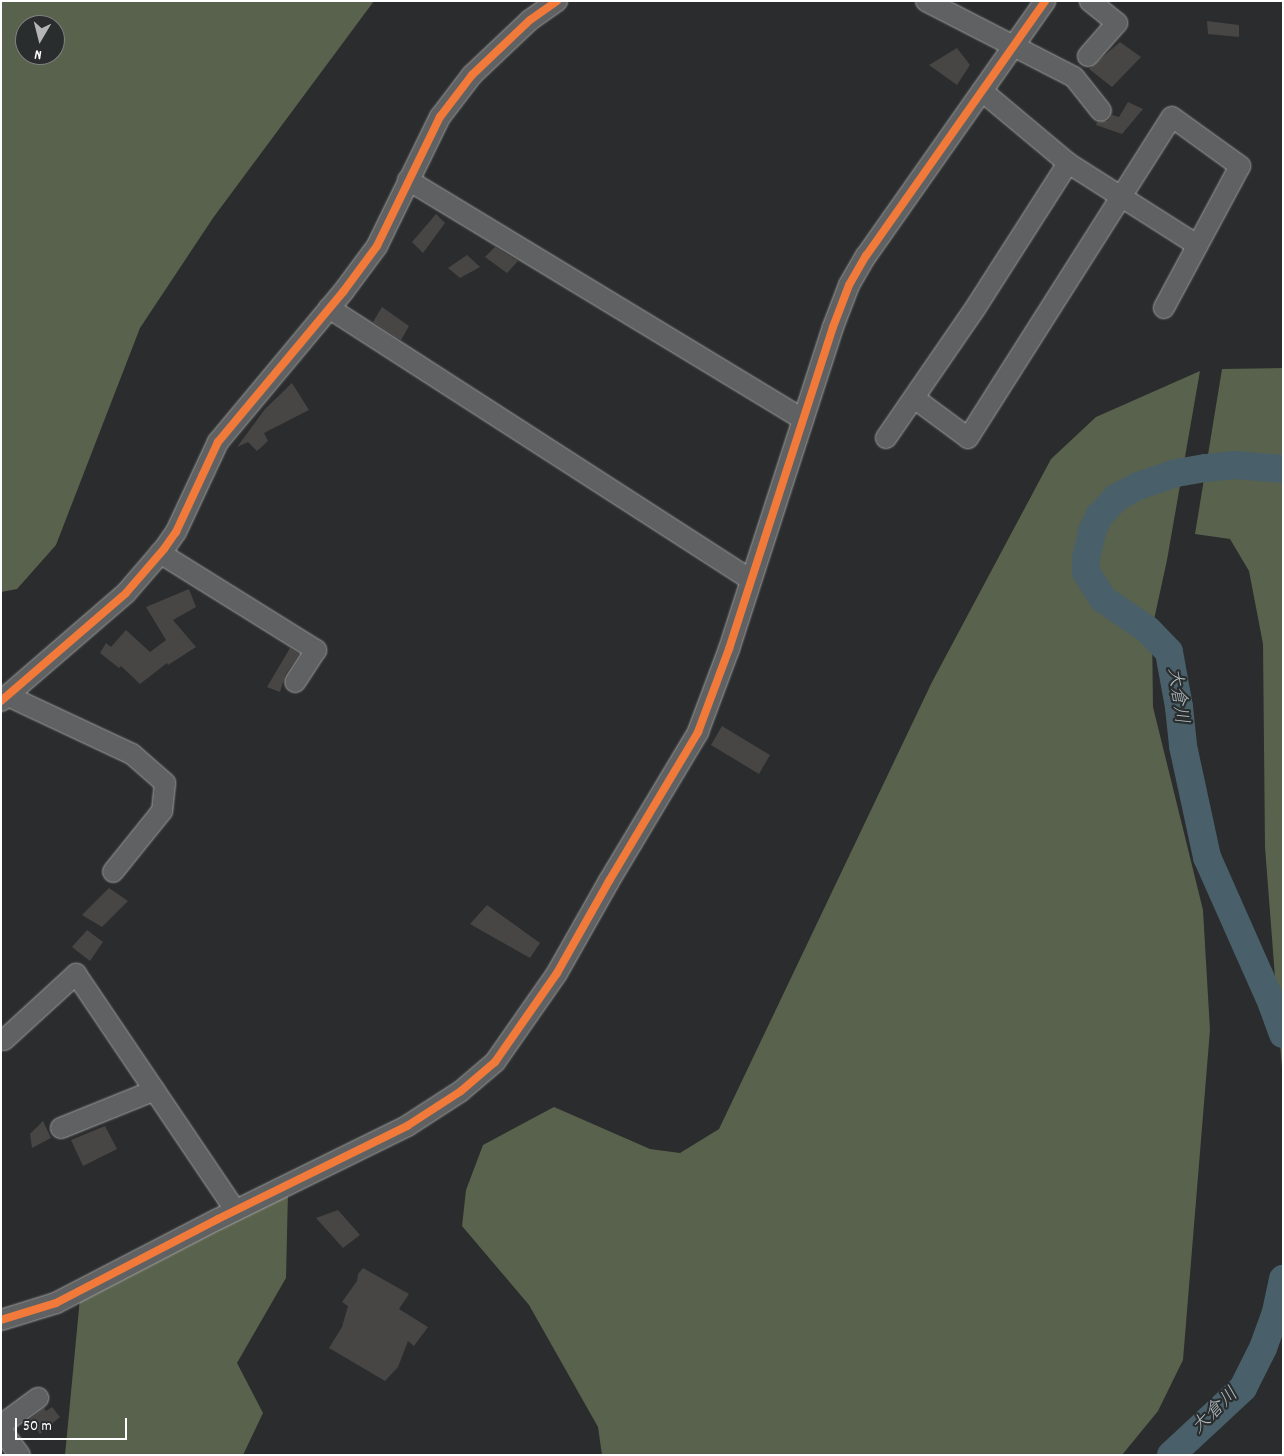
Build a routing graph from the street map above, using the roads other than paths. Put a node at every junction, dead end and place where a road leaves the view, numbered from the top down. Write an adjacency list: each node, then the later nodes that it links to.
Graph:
1 (557, 1): 10 (street)
2 (926, 1): 5 (street)
3 (1045, 1): 5 (street)
4 (1090, 1): 6 (street)
5 (1013, 47): 7 (street); 8 (street)
6 (1088, 56)
7 (982, 91): 9 (street); 16 (street)
8 (1101, 111)
9 (1068, 163): 11 (street); 15 (street)
10 (408, 180): 13 (street); 16 (street)
11 (1121, 197): 12 (street); 12 (street); 15 (street)
12 (1197, 245): 14 (street)
13 (329, 308): 18 (street); 19 (street)
14 (1164, 308)
15 (914, 398): 17 (street)
16 (804, 419): 19 (street)
17 (886, 438)
18 (160, 553): 20 (street); 21 (street)
19 (752, 580): 26 (street)
20 (295, 682)
21 (4, 698): 22 (street)
22 (113, 872)
23 (4, 1040): 24 (street)
24 (155, 1090): 25 (street); 26 (street)
25 (61, 1128)
26 (235, 1210): 27 (street)
27 (1, 1320)
28 (38, 1398): 29 (street)
29 (1, 1425)
30 (1, 1430): 31 (street)
31 (20, 1455)

